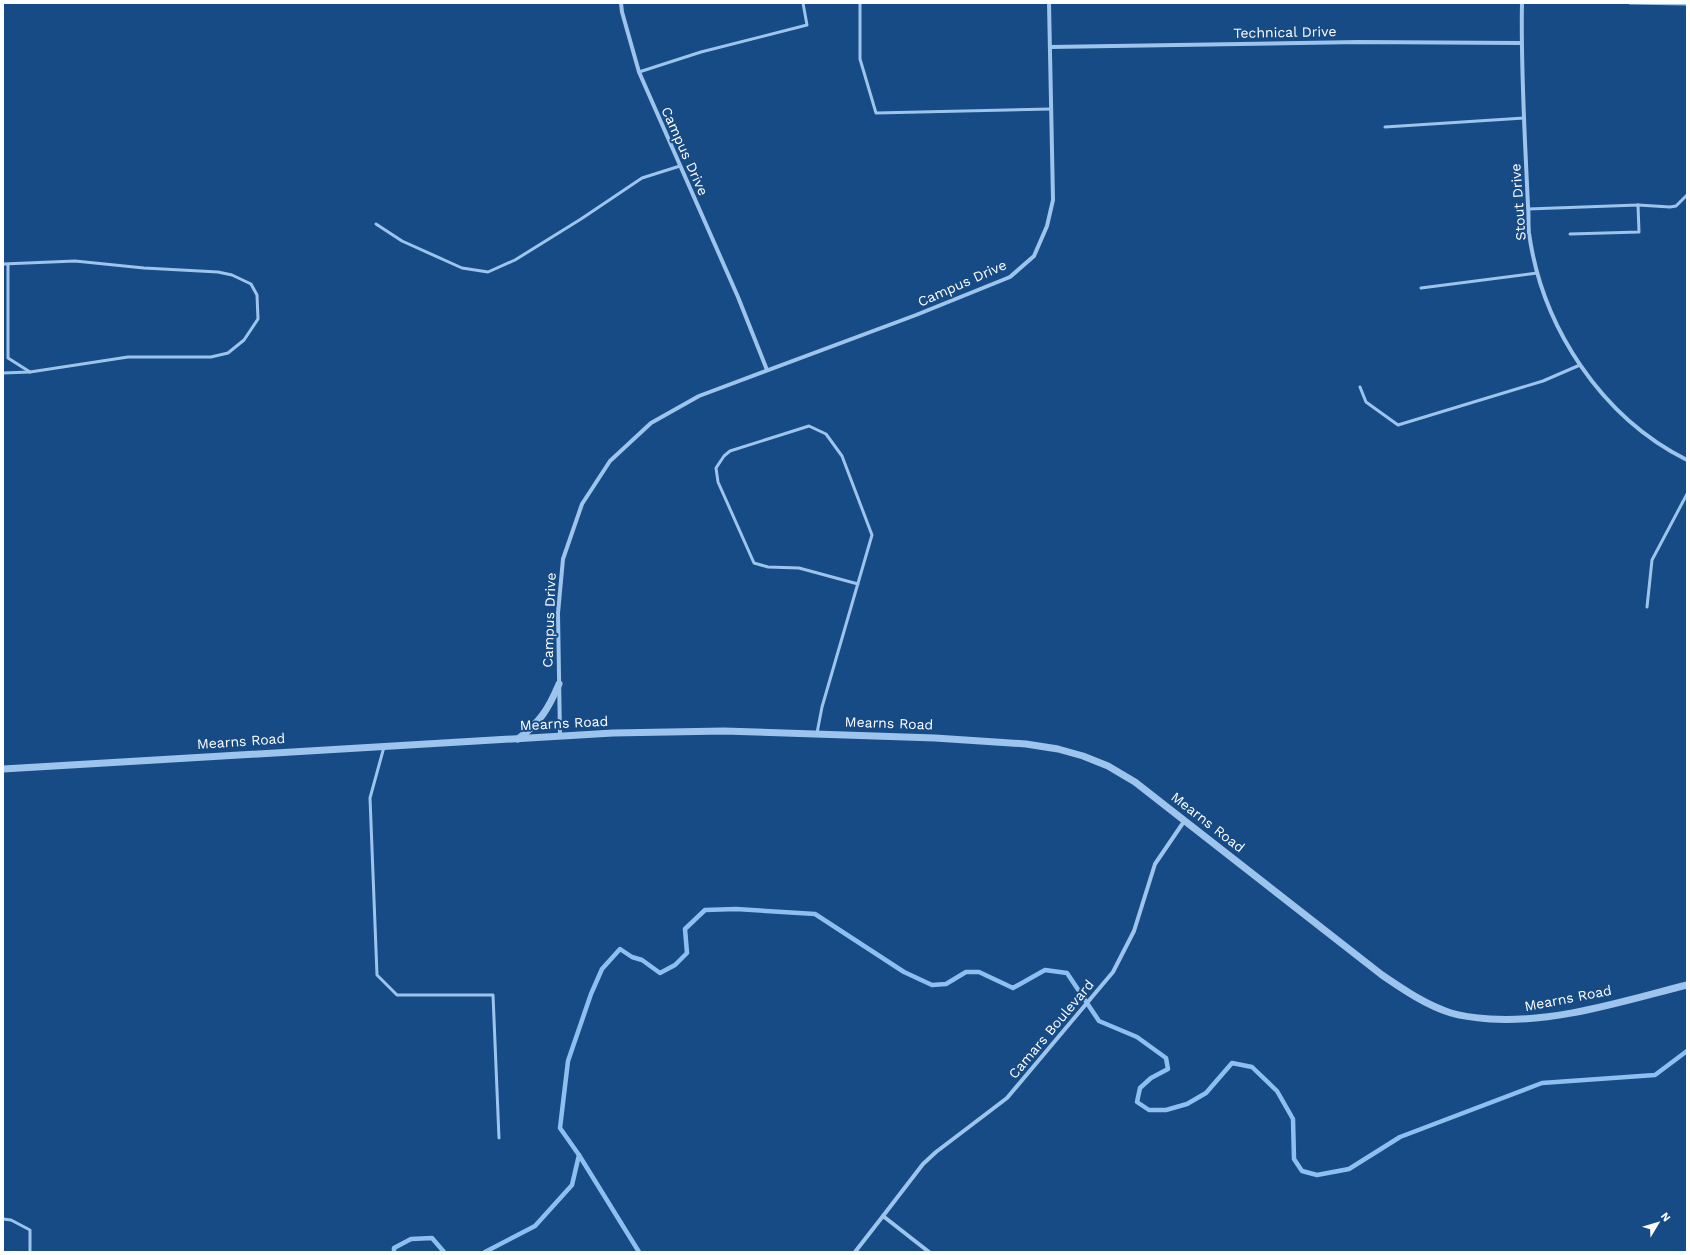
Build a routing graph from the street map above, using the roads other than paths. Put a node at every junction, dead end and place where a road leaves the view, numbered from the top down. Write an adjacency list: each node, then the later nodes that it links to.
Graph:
1 (621, 3): 11 (street, Campus Drive)
2 (803, 3): 11 (lane)
3 (860, 3): 12 (lane)
4 (1049, 3): 10 (street, Campus Drive)
5 (1522, 3): 9 (street, Stout Drive)
6 (1630, 3): 7 (lane)
7 (1672, 3): 8 (lane)
8 (1687, 4)
9 (1521, 43): 10 (street, Technical Drive); 13 (street, Stout Drive)
10 (1050, 47): 12 (street, Campus Drive)
11 (639, 72): 15 (street, Campus Drive)
12 (1051, 108): 26 (street, Campus Drive)
13 (1524, 118): 14 (lane); 18 (street, Stout Drive)
14 (1385, 127)
15 (680, 166): 19 (lane); 26 (street, Campus Drive)
16 (1687, 195): 17 (lane)
17 (1638, 205): 18 (lane); 20 (lane)
18 (1528, 210): 23 (street, Stout Drive)
19 (376, 224)
20 (1570, 234)
21 (3, 264): 22 (lane)
22 (8, 264): 27 (lane); 27 (lane)
23 (1537, 273): 24 (lane); 25 (street, Stout Drive)
24 (1421, 288)
25 (1580, 365): 29 (lane); 30 (street, Stout Drive)
26 (768, 370): 34 (street, Campus Drive)
27 (30, 372): 28 (lane)
28 (3, 373)
29 (1360, 387)
30 (1687, 460)
31 (1687, 494): 33 (lane)
32 (858, 584): 32 (lane); 35 (lane)
33 (1647, 607)
34 (559, 684): 36 (street, Campus Drive); 37 (street)
35 (817, 733): 36 (street, Mearns Road); 40 (street, Mearns Road)
36 (560, 736): 37 (street, Mearns Road)
37 (518, 739): 38 (street, Mearns Road)
38 (384, 747): 39 (street, Mearns Road); 42 (lane)
39 (3, 769)
40 (1185, 820): 41 (street, Mearns Road); 43 (street, Camars Boulevard)
41 (1687, 985)
42 (499, 1138)
43 (883, 1216): 46 (street, Camars Boulevard); 47 (street)
44 (3, 1219): 45 (lane)
45 (30, 1252)
46 (855, 1252)
47 (929, 1252)

